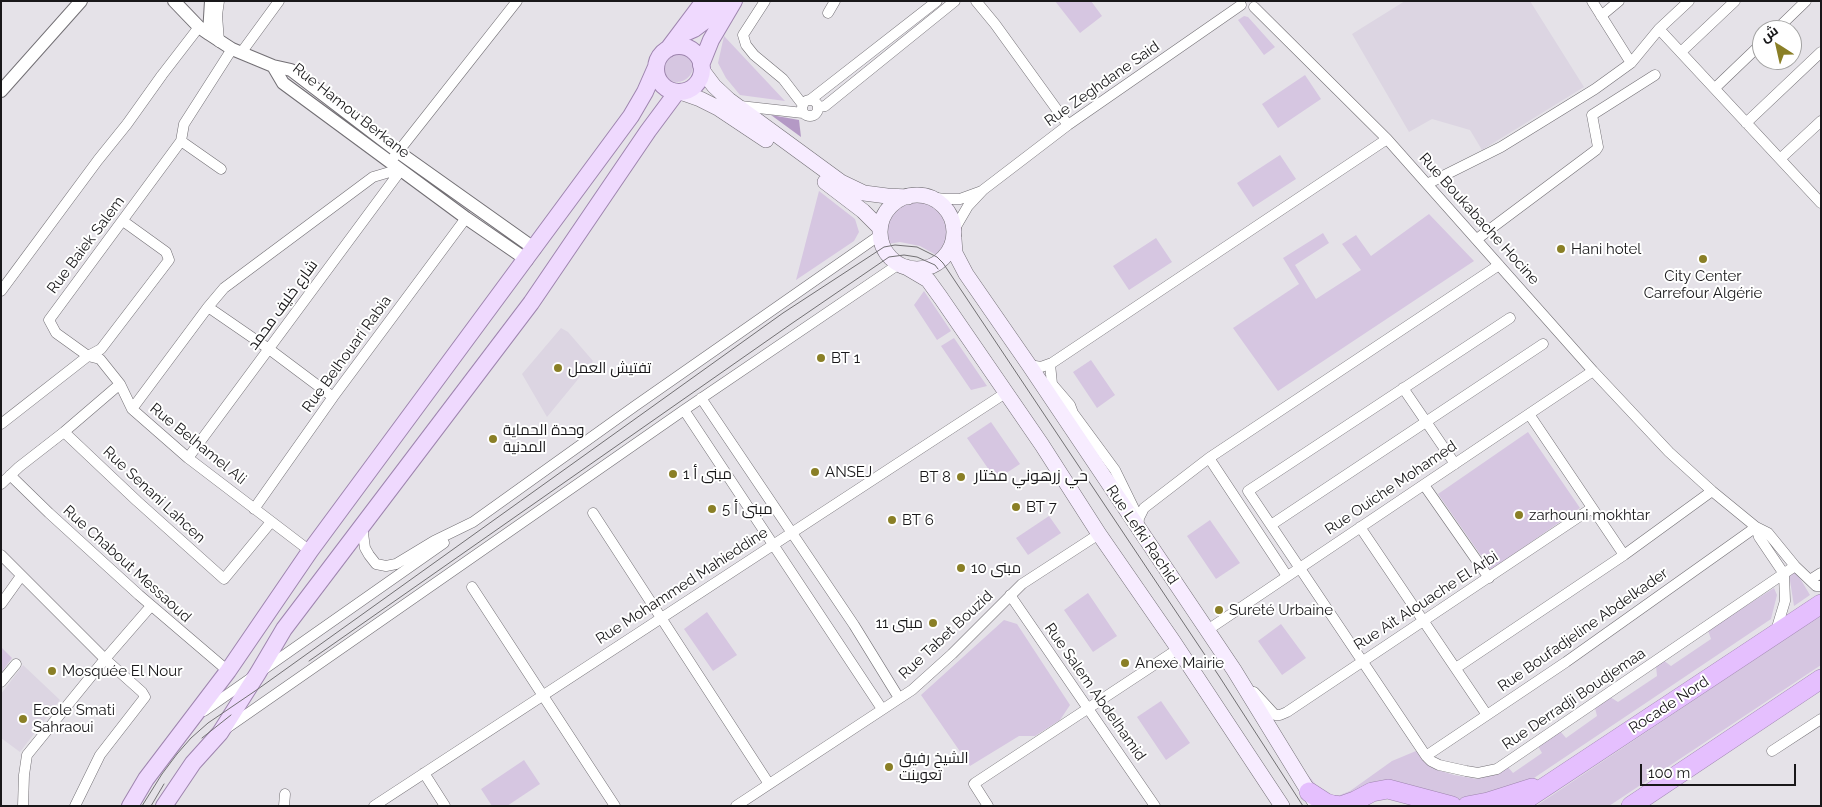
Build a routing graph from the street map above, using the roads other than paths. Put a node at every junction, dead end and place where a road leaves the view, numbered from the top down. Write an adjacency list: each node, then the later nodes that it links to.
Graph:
1 (81, 1): 38 (street)
2 (174, 1): 26 (street, Rue Hamou Berkane)
3 (211, 1): 26 (street)
4 (219, 1): 26 (street)
5 (279, 1): 29 (street, Rue Baiek Salem)
6 (517, 1): 51 (street, شارع خليف محمد)
7 (704, 1): 27 (main road)
8 (719, 1): 27 (main road)
9 (734, 1): 35 (main road)
10 (765, 1): 42 (street)
11 (835, 1): 22 (street)
12 (936, 1): 42 (street)
13 (955, 1): 43 (street)
14 (976, 1): 47 (street)
15 (1592, 1): 23 (street)
16 (1619, 1): 23 (street)
17 (1689, 1): 25 (street)
18 (1735, 1): 30 (street)
19 (1806, 1): 24 (street)
20 (1240, 3): 21 (street); 47 (street, Rue Zeghdane Said)
21 (1255, 4): 48 (street, Rue Boukabache Hocine)
22 (828, 13)
23 (1601, 16): 33 (street)
24 (1786, 20)
25 (1659, 29): 30 (street); 33 (street)
26 (209, 34): 29 (street, Rue Hamou Berkane); 66 (street)
27 (680, 34): 28 (main road)
28 (668, 49): 34 (main road); 35 (main road)
29 (236, 51): 49 (street, Rue Baiek Salem); 51 (street, Rue Hamou Berkane)
30 (1681, 52): 37 (street)
31 (1752, 52): 37 (street)
32 (1821, 52): 46 (street)
33 (1631, 62): 53 (street)
34 (656, 67): 39 (main road); 40 (main road)
35 (701, 67): 39 (main road); 41 (main road)
36 (1655, 75): 62 (street)
37 (1714, 88): 46 (street)
38 (1, 91)
39 (679, 92): 44 (main road); 60 (main road)
40 (639, 104): 44 (main road); 63 (main road)
41 (736, 106): 42 (street); 55 (main road)
42 (805, 106): 43 (street); 43 (street)
43 (819, 107)
44 (659, 115): 102 (main road)
45 (1821, 121): 50 (street)
46 (1746, 123): 50 (street)
47 (1068, 125): 54 (street, Rue Zeghdane Said)
48 (1387, 139): 53 (street, Rue Boukabache Hocine); 72 (street)
49 (181, 141): 52 (street); 59 (street, Rue Baiek Salem)
50 (1780, 159): 57 (street)
51 (397, 163): 58 (street, Rue Hamou Berkane); 63 (street, Rue Hamou Berkane); 67 (street); 70 (street, شارع خليف محمد)
52 (221, 169)
53 (1428, 184): 62 (street, Rue Boukabache Hocine)
54 (983, 190): 56 (street); 61 (street)
55 (908, 197): 56 (main road); 60 (main road)
56 (928, 197): 61 (main road)
57 (1820, 200)
58 (466, 218): 63 (street, Rue Hamou Berkane); 79 (street, Rue Belhouari Rabia)
59 (123, 221): 71 (street, Rue Baiek Salem); 71 (street)
60 (880, 232): 65 (main road); 99 (street)
61 (954, 234): 65 (main road); 73 (main road, Rue Lefki Rachid)
62 (1477, 239): 64 (street, Rue Boukabache Hocine)
63 (530, 254): 96 (main road)
64 (1500, 265): 74 (street, Rue Boukabache Hocine); 88 (street)
65 (902, 266): 78 (main road); 80 (street)
66 (1, 291)
67 (208, 307): 70 (street); 81 (street)
68 (1510, 318): 77 (street)
69 (1543, 344): 84 (street)
70 (269, 349): 79 (street); 87 (street, شارع خليف محمد)
71 (88, 356): 75 (street, Rue Belhamel Ali); 85 (street)
72 (1050, 364): 73 (street); 76 (street)
73 (1029, 365): 76 (main road, Rue Lefki Rachid)
74 (1594, 371): 83 (street, Rue Ouiche Mohamed); 93 (street, Rue Boukabache Hocine)
75 (120, 384): 81 (street, Rue Belhamel Ali); 86 (street)
76 (1048, 384): 100 (main road, Rue Lefki Rachid)
77 (1403, 388): 84 (street); 101 (street, Rue Derradji Boudjemaa)
78 (1006, 392): 105 (street, Rue Mohammed Mahieddine); 106 (main road)
79 (333, 397): 95 (street, Rue Belhouari Rabia)
80 (701, 398): 82 (street); 105 (street)
81 (132, 409): 87 (street, Rue Belhamel Ali)
82 (684, 410): 107 (street); 146 (street)
83 (1529, 414): 89 (street, Rue Ouiche Mohamed); 94 (street)
84 (1426, 421): 89 (street); 101 (street)
85 (1, 424)
86 (64, 432): 90 (street); 98 (street, Rue Senani Lahcen)
87 (188, 458): 95 (street, Rue Belhamel Ali)
88 (1209, 458): 100 (street); 116 (street)
89 (1455, 464): 92 (street, Rue Ouiche Mohamed)
90 (10, 475): 91 (street); 124 (street, Rue Chabout Messaoud)
91 (1, 484)
92 (1424, 485): 103 (street, Rue Ouiche Mohamed); 117 (street)
93 (1712, 491): 104 (street); 110 (street)
94 (1592, 508): 110 (street); 117 (street, Rue Ait Alouache El Arbi)
95 (254, 509): 98 (street, Rue Belhamel Ali)
96 (341, 509): 102 (main road); 108 (main road)
97 (593, 513): 125 (street)
98 (271, 522): 108 (street, Rue Belhamel Ali)
99 (473, 522): 102 (street); 136 (street)
100 (1138, 524): 127 (main road, Rue Lefki Rachid)
101 (1271, 525): 112 (street, Rue Derradji Boudjemaa)
102 (362, 526): 136 (main road)
103 (1360, 527): 112 (street, Rue Ouiche Mohamed); 126 (street)
104 (1756, 527): 111 (street); 113 (street); 143 (street, Rue Boufadjeline Abdelkader)
105 (792, 533): 107 (street, Rue Mohammed Mahieddine); 140 (street)
106 (1099, 534): 121 (street, Rue Tabet Bouzid); 129 (main road)
107 (773, 545): 125 (street, Rue Mohammed Mahieddine); 142 (street)
108 (310, 551): 135 (main road)
109 (1, 555): 115 (street)
110 (1624, 555): 133 (street)
111 (1795, 566): 113 (street, Rue Derradji Boudjemaa); 118 (street)
112 (1300, 567): 116 (street, Rue Ouiche Mohamed); 131 (street, Rue Derradji Boudjemaa)
113 (1784, 574): 128 (street); 148 (street, Rue Derradji Boudjemaa)
114 (1821, 574): 118 (street)
115 (21, 576): 122 (street); 130 (street)
116 (1287, 576): 127 (street, Rue Ouiche Mohamed)
117 (1489, 578): 126 (street, Rue Ait Alouache El Arbi)
118 (1810, 580): 119 (street)
119 (1821, 586)
120 (472, 587): 139 (street)
121 (1010, 595): 140 (street, Rue Tabet Bouzid); 141 (street, Rue Salem Abdelhamid)
122 (1, 604)
123 (1821, 604): 128 (highway, Rocade Nord)
124 (151, 606): 130 (street); 135 (street, Rue Chabout Messaoud)
125 (662, 618): 139 (street, Rue Mohammed Mahieddine); 152 (street)
126 (1423, 620): 131 (street, Rue Ait Alouache El Arbi); 133 (street)
127 (1206, 631): 134 (main road, Rue Lefki Rachid)
128 (1775, 635): 151 (highway, Rocade Nord)
129 (1178, 649): 141 (street); 166 (main road)
130 (105, 659): 155 (street); 156 (street)
131 (1362, 661): 134 (street, Rue Ait Alouache El Arbi); 148 (street, Rue Derradji Boudjemaa)
132 (16, 664): 138 (street)
133 (1456, 668): 143 (street)
134 (1234, 670): 154 (main road, Rue Lefki Rachid)
135 (228, 672): 145 (main road)
136 (258, 673): 145 (street); 146 (main road)
137 (1821, 679): 149 (highway)
138 (1, 682)
139 (543, 695): 150 (street, Rue Mohammed Mahieddine); 162 (street)
140 (899, 698): 142 (street, Rue Tabet Bouzid)
141 (1088, 708): 164 (street); 165 (street, Rue Salem Abdelhamid)
142 (882, 709): 152 (street, Rue Tabet Bouzid)
143 (1487, 715): 148 (street, Rue Boufadjeline Abdelkader)
144 (1821, 719): 147 (street)
145 (190, 721): 157 (main road)
146 (220, 733): 158 (main road)
147 (1772, 751)
148 (1426, 756)
149 (1701, 759): 172 (highway); 173 (highway)
150 (424, 773): 160 (street, Rue Mohammed Mahieddine); 161 (street)
151 (1552, 782): 170 (highway); 171 (highway, Rocade Nord)
152 (769, 784): 163 (street, Rue Tabet Bouzid)
153 (285, 794): 159 (street)
154 (1313, 799): 169 (highway)
155 (23, 806)
156 (75, 806)
157 (130, 806)
158 (164, 806)
159 (284, 806)
160 (374, 806)
161 (445, 806)
162 (615, 806)
163 (736, 806)
164 (988, 806)
165 (1155, 806)
166 (1282, 806)
167 (1364, 806): 168 (highway)
168 (1407, 806)
169 (1452, 806)
170 (1467, 806)
171 (1516, 806)
172 (1631, 806)
173 (1653, 806)

